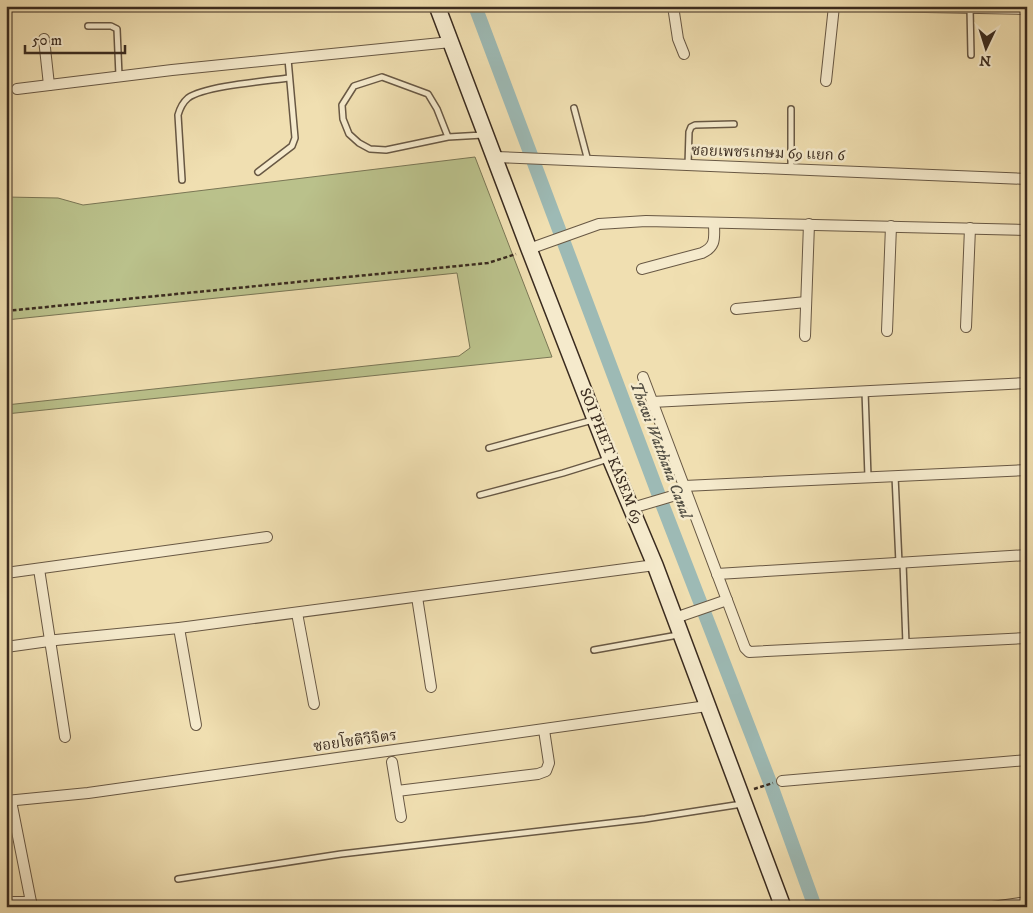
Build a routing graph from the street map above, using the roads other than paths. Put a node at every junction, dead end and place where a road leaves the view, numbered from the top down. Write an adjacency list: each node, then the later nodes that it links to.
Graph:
1 (437, 6): 10 (main road, SOI PHET KASEM 69)
2 (673, 6): 11 (street)
3 (834, 6): 16 (street)
4 (873, 6): 5 (street)
5 (931, 7): 6 (street)
6 (970, 8): 7 (street); 12 (lane)
7 (1027, 9)
8 (88, 26): 14 (lane)
9 (44, 40): 17 (street)
10 (451, 42): 13 (street); 22 (main road, SOI PHET KASEM 69)
11 (684, 54)
12 (971, 55)
13 (288, 59): 14 (street); 15 (lane)
14 (119, 76): 17 (street)
15 (289, 78): 28 (lane); 30 (lane)
16 (826, 81)
17 (49, 85): 18 (street)
18 (17, 89)
19 (574, 108): 25 (lane)
20 (791, 109): 27 (lane)
21 (734, 124): 26 (lane)
22 (486, 135): 23 (lane); 24 (main road, SOI PHET KASEM 69)
23 (448, 137): 23 (lane)
24 (501, 158): 25 (street, ซอยเพชรเกษม 69 แยก 6); 36 (main road, SOI PHET KASEM 69)
25 (589, 161): 26 (street, ซอยเพชรเกษม 69 แยก 6)
26 (688, 165): 27 (street, ซอยเพชรเกษม 69 แยก 6)
27 (791, 169): 29 (street, ซอยเพชรเกษม 69 แยก 6)
28 (258, 172)
29 (1027, 179)
30 (182, 180)
31 (714, 222): 32 (street); 36 (street); 37 (street)
32 (809, 224): 33 (street); 38 (street)
33 (892, 226): 34 (street); 41 (street)
34 (970, 228): 35 (street); 40 (street)
35 (1027, 230)
36 (536, 247): 47 (main road, SOI PHET KASEM 69)
37 (642, 268)
38 (806, 302): 39 (street); 42 (street)
39 (736, 309)
40 (966, 327)
41 (887, 331)
42 (805, 336)
43 (643, 377): 46 (street)
44 (1027, 383): 45 (street)
45 (865, 391): 46 (street); 52 (lane)
46 (652, 402): 53 (street)
47 (596, 419): 48 (lane); 49 (main road, SOI PHET KASEM 69)
48 (489, 448)
49 (610, 458): 54 (lane); 55 (main road, SOI PHET KASEM 69)
50 (1027, 470): 51 (street)
51 (895, 476): 52 (street); 58 (lane)
52 (868, 478): 53 (street)
53 (685, 489): 55 (street); 62 (street)
54 (480, 496)
55 (638, 507): 59 (main road, SOI PHET KASEM 69)
56 (267, 537): 60 (street)
57 (1027, 555): 58 (street)
58 (901, 562): 62 (street); 71 (lane)
59 (655, 565): 63 (street); 66 (main road, SOI PHET KASEM 69)
60 (40, 569): 61 (street); 70 (street)
61 (6, 573)
62 (717, 574): 64 (street)
63 (417, 597): 65 (street); 74 (street)
64 (727, 600): 66 (street); 71 (street)
65 (297, 613): 67 (street); 75 (street)
66 (680, 616): 68 (main road, SOI PHET KASEM 69)
67 (179, 628): 70 (street); 77 (street)
68 (681, 634): 73 (lane); 76 (main road, SOI PHET KASEM 69)
69 (1027, 638): 71 (street)
70 (51, 641): 72 (street); 79 (street)
71 (906, 645)
72 (6, 648)
73 (594, 650)
74 (431, 687)
75 (314, 704)
76 (707, 706): 78 (street, ซอยโชติวิจิตร); 84 (main road, SOI PHET KASEM 69)
77 (196, 725)
78 (544, 730): 83 (street); 85 (street, ซอยโชติวิจิตร)
79 (65, 737)
80 (1027, 760): 82 (street)
81 (392, 762): 83 (street)
82 (782, 781)
83 (397, 791): 86 (street)
84 (747, 797): 87 (lane); 91 (main road, SOI PHET KASEM 69)
85 (8, 801): 90 (street)
86 (401, 817)
87 (178, 879)
88 (6, 902): 90 (street)
89 (1027, 902): 92 (street)
90 (32, 904)
91 (783, 907)
92 (992, 907)

